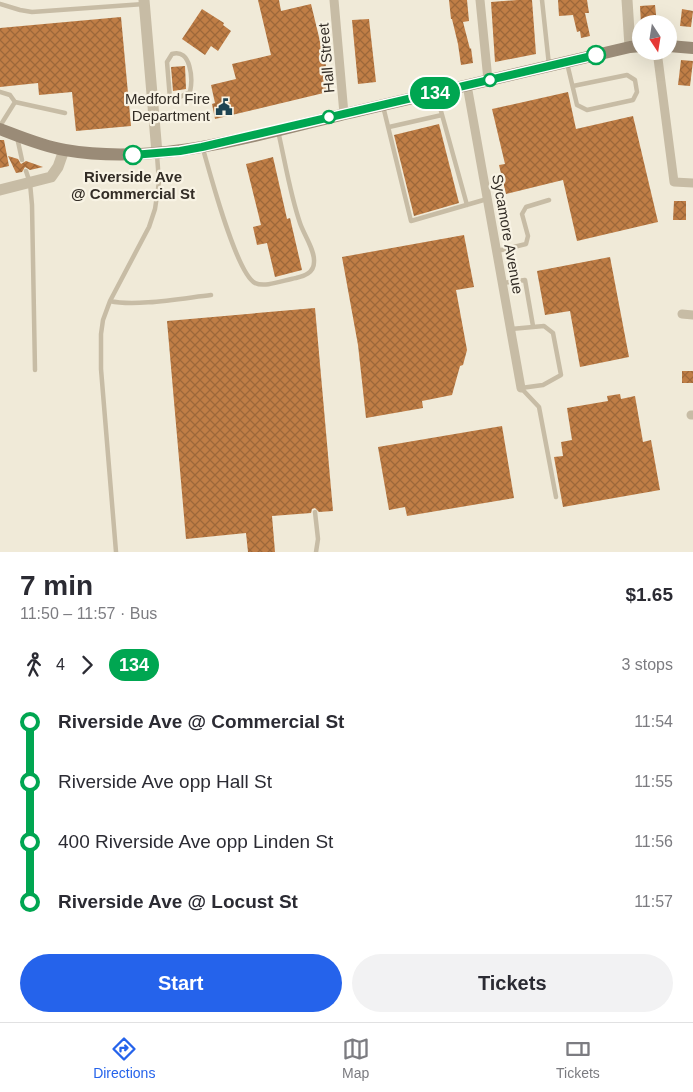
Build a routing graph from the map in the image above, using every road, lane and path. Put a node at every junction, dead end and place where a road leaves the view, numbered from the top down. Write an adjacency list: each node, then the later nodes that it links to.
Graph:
1 (10, 0): 9 (lane)
2 (334, 0): 27 (street, Hall Street)
3 (480, 0): 17 (street)
4 (542, 0): 16 (lane)
5 (627, 0): 10 (street)
6 (144, 2): 7 (lane); 24 (street)
7 (120, 3): 9 (lane)
8 (0, 4): 9 (lane)
9 (11, 7)
10 (632, 26)
11 (632, 47): 15 (main road)
12 (678, 47): 13 (main road)
13 (693, 48)
14 (658, 60): 39 (street)
15 (567, 62): 16 (main road); 19 (lane)
16 (550, 66): 17 (main road)
17 (488, 80): 18 (main road)
18 (467, 85): 21 (main road); 41 (street, Sycamore Avenue)
19 (573, 86): 19 (lane)
20 (0, 92): 23 (lane)
21 (436, 92): 25 (main road); 28 (lane)
22 (170, 99): 22 (lane); 24 (lane)
23 (15, 102): 26 (lane); 29 (lane)
24 (153, 102): 35 (street)
25 (383, 105): 27 (main road); 30 (lane)
26 (65, 113)
27 (344, 114): 31 (main road)
28 (442, 116): 30 (lane); 43 (lane)
29 (0, 127): 32 (main road)
30 (388, 127): 43 (lane)
31 (277, 130): 33 (main road); 33 (lane)
32 (17, 136): 34 (main road); 36 (lane)
33 (202, 147): 35 (main road)
34 (64, 150): 35 (main road); 38 (street)
35 (157, 153): 47 (lane)
36 (22, 160)
37 (26, 171): 38 (lane)
38 (30, 183): 40 (street); 52 (lane)
39 (693, 183)
40 (0, 190)
41 (488, 199): 43 (lane); 44 (street, Sycamore Avenue)
42 (549, 200): 44 (lane)
43 (467, 205)
44 (497, 251): 45 (street, Sycamore Avenue)
45 (503, 283): 50 (lane); 51 (street, Sycamore Avenue)
46 (212, 295): 47 (lane)
47 (110, 300): 56 (lane)
48 (682, 314): 49 (street)
49 (693, 315)
50 (533, 326): 51 (lane); 53 (lane)
51 (511, 329): 53 (street, Sycamore Avenue)
52 (35, 370)
53 (521, 388): 54 (lane)
54 (556, 497)
55 (315, 512): 57 (lane)
56 (116, 552)
57 (316, 552)

